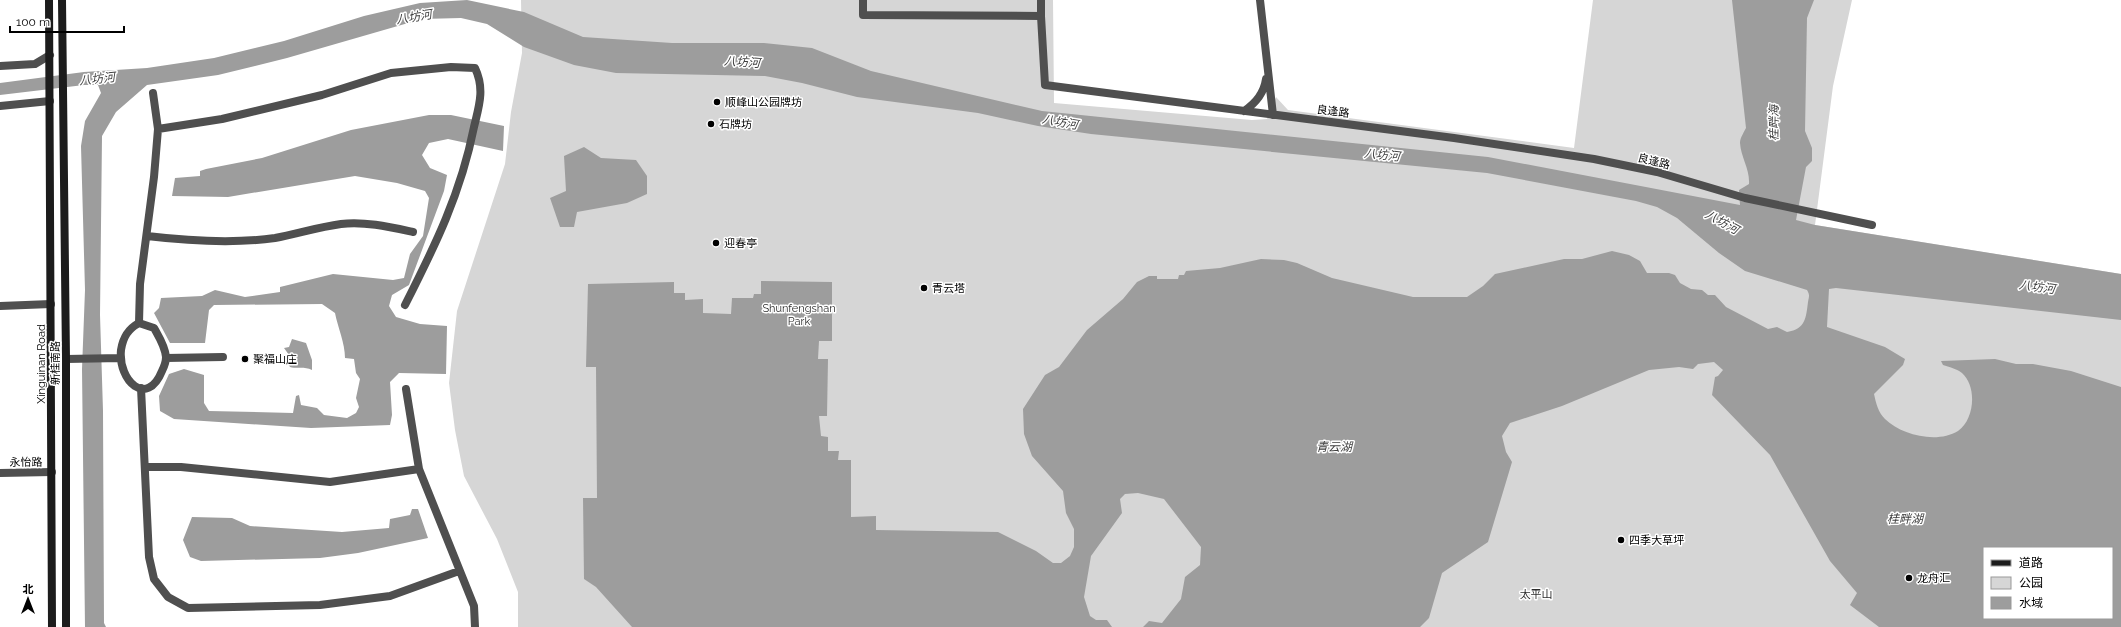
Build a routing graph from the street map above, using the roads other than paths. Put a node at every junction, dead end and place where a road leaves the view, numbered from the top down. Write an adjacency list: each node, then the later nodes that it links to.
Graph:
1 (49, 0): 7 (main road, Xinguinan Road)
2 (62, 0): 26 (main road, 新桂南路)
3 (863, 0): 6 (street)
4 (1041, 0): 6 (street)
5 (1260, 0): 9 (street)
6 (1041, 16): 13 (street, 良逢路)
7 (50, 59): 8 (street); 11 (main road, Xinguinan Road)
8 (0, 66)
9 (1267, 67): 13 (street); 14 (street)
10 (153, 93): 15 (street)
11 (50, 101): 12 (street); 19 (main road, Xinguinan Road)
12 (0, 106)
13 (1244, 111): 14 (street, 良逢路)
14 (1273, 114): 16 (street, 良逢路)
15 (158, 129): 18 (street); 20 (street)
16 (1872, 225)
17 (413, 232): 18 (street)
18 (147, 236): 22 (street)
19 (51, 304): 21 (street); 31 (main road, Xinguinan Road)
20 (405, 305)
21 (0, 306)
22 (139, 324): 24 (street); 25 (street)
23 (223, 357): 25 (street)
24 (120, 358): 26 (street); 27 (street)
25 (166, 358): 27 (street)
26 (66, 359): 37 (main road, 新桂南路)
27 (141, 388): 29 (street)
28 (406, 389): 30 (street)
29 (145, 467): 30 (street); 33 (street)
30 (419, 469): 33 (street)
31 (52, 472): 32 (street, 永怡路); 34 (main road, Xinguinan Road)
32 (0, 473)
33 (459, 571): 38 (street)
34 (52, 593): 35 (main road); 36 (main road, Xinguinan Road)
35 (46, 627)
36 (52, 627)
37 (66, 627)
38 (475, 627)

